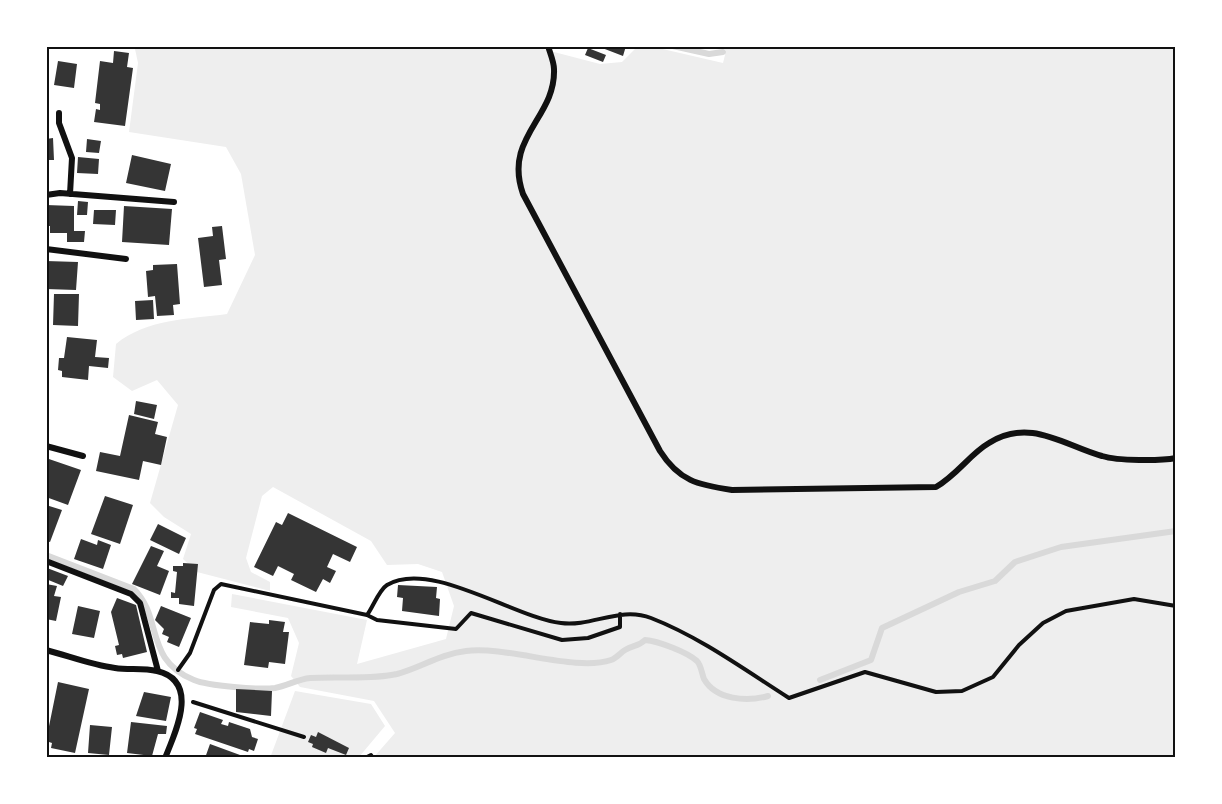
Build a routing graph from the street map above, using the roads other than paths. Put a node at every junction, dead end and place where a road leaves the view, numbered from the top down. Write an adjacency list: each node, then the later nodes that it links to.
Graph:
1 (548, 46): 10 (street)
2 (59, 113): 3 (street)
3 (70, 194): 4 (street); 5 (street)
4 (46, 195)
5 (174, 202)
6 (46, 249): 7 (street)
7 (126, 260)
8 (46, 446): 9 (street)
9 (83, 456)
10 (1176, 458)
11 (46, 561): 13 (street)
12 (46, 650): 13 (street)
13 (158, 671): 14 (street)
14 (165, 758)

